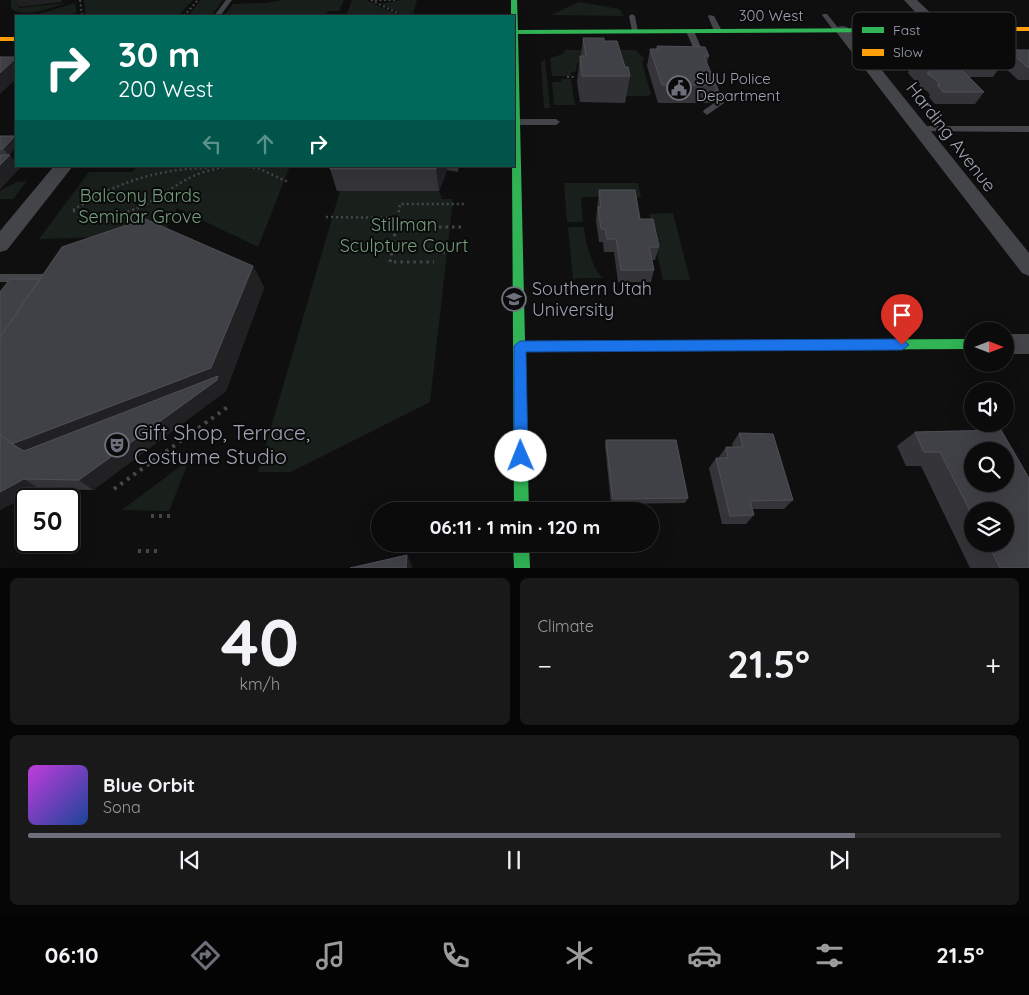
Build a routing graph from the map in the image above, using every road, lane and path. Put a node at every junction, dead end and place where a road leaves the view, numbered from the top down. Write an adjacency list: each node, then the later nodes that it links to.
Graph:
1 (80, 0): 9 (path)
2 (198, 0): 10 (path)
3 (229, 0): 11 (lane)
4 (373, 0): 5 (path); 12 (path)
5 (396, 0)
6 (514, 0): 13 (street)
7 (910, 0): 8 (street)
8 (922, 12)
9 (82, 15)
10 (185, 15)
11 (218, 15)
12 (401, 15)
13 (514, 15)
14 (824, 15): 17 (lane)
15 (632, 16): 19 (lane)
16 (712, 16): 21 (lane)
17 (839, 30): 18 (street, 300 West); 21 (street, 300 West); 25 (street, Harding Avenue)
18 (852, 30)
19 (636, 31): 20 (street, 300 West); 22 (street, 300 West)
20 (690, 31): 21 (street, 300 West); 30 (lane)
21 (718, 31)
22 (515, 32)
23 (0, 39): 24 (street)
24 (15, 39)
25 (852, 46)
26 (871, 70): 34 (street, Harding Avenue)
27 (515, 77): 31 (street)
28 (567, 78): 29 (path)
29 (574, 78)
30 (708, 112)
31 (516, 122): 32 (lane); 55 (street)
32 (556, 122)
33 (1029, 129): 34 (lane)
34 (920, 130): 49 (street, Harding Avenue)
35 (63, 167): 45 (street)
36 (222, 167): 38 (path)
37 (248, 167): 39 (path)
38 (211, 168): 38 (path)
39 (288, 182)
40 (464, 204): 42 (path)
41 (326, 217): 42 (path)
42 (398, 218): 48 (path)
43 (439, 226): 44 (path)
44 (462, 226)
45 (0, 245)
46 (436, 252): 47 (path)
47 (460, 252)
48 (434, 262)
49 (1029, 268)
50 (0, 278): 51 (lane)
51 (68, 278)
52 (964, 344): 55 (street)
53 (1014, 344): 54 (street)
54 (1029, 344)
55 (520, 346): 58 (street)
56 (229, 406): 57 (path)
57 (114, 489)
58 (521, 502)
59 (151, 516): 60 (path)
60 (171, 516)
61 (138, 551): 62 (path)
62 (158, 551)
63 (522, 552): 64 (street)
64 (522, 568)

